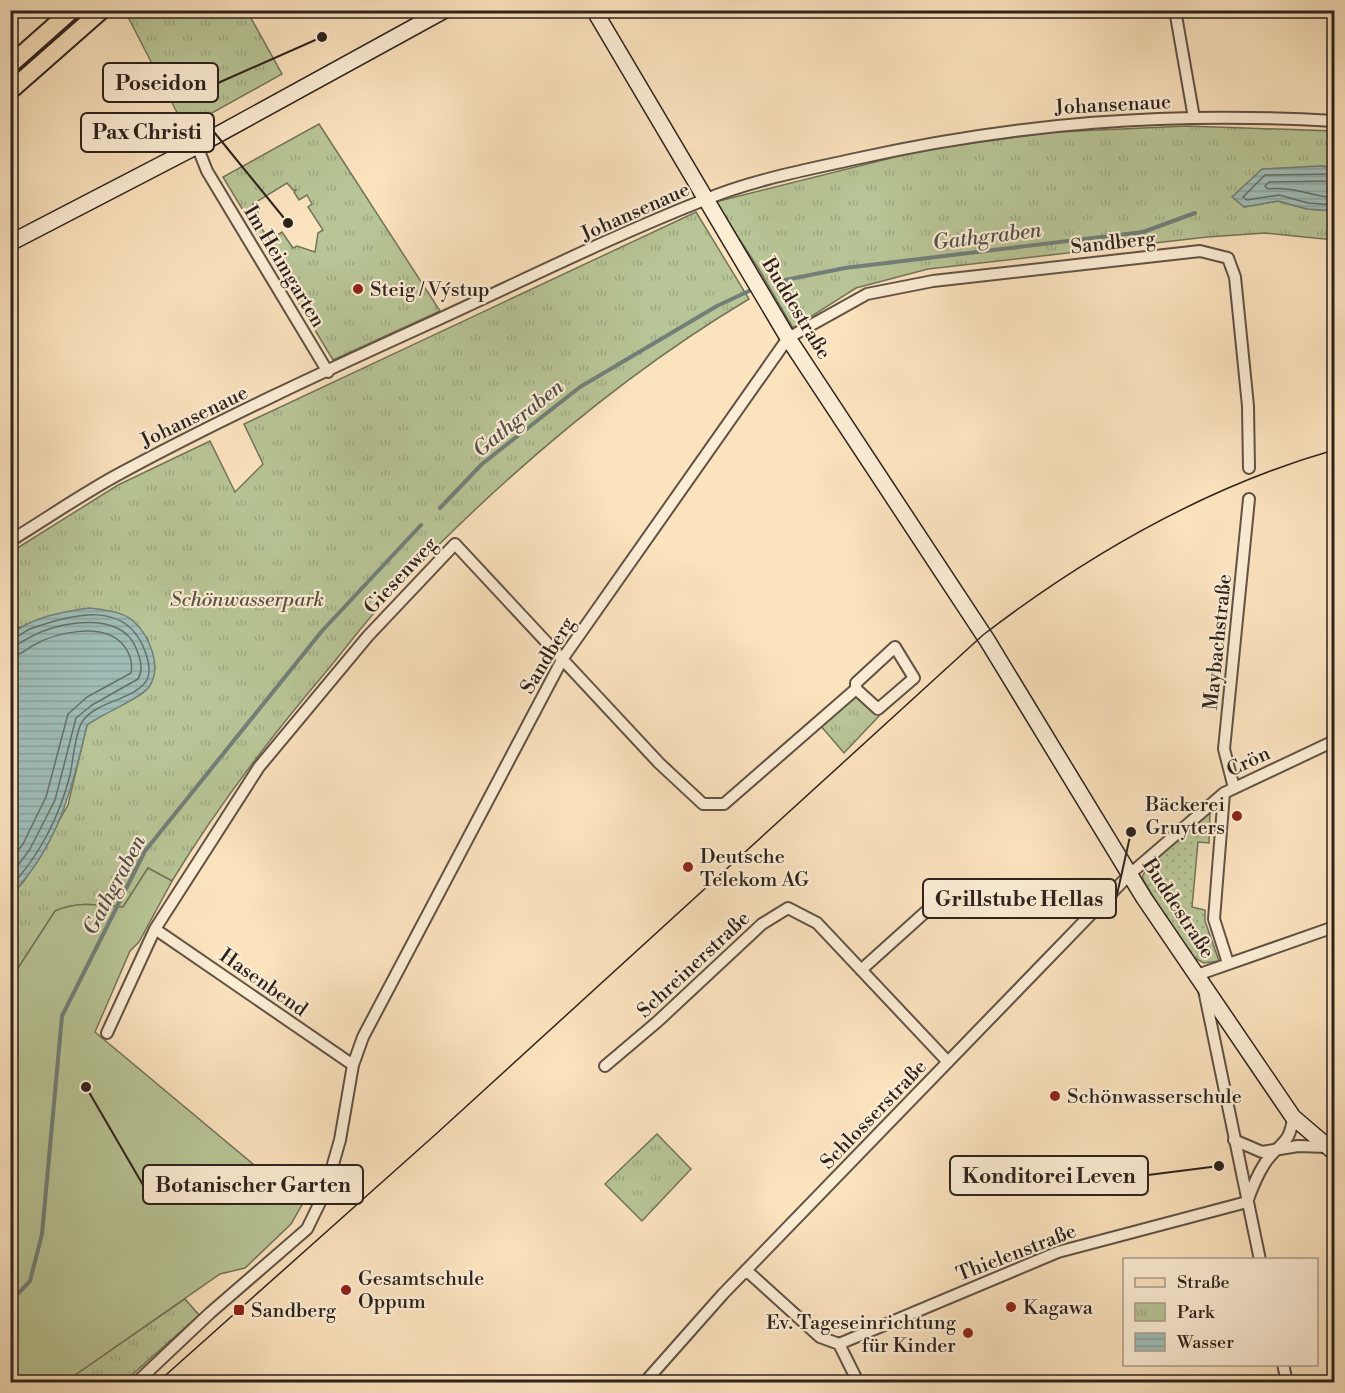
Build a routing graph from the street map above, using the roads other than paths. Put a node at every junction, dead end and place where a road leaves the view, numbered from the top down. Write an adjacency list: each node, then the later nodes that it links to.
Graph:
1 (72, 10): 6 (main road)
2 (102, 10): 7 (main road)
3 (445, 10): 10 (main road)
4 (594, 10): 11 (main road, Buddestraße)
5 (1175, 10): 8 (street)
6 (10, 65)
7 (10, 91)
8 (1194, 118): 9 (street, Johansenaue); 11 (street, Johansenaue)
9 (1335, 121)
10 (197, 146): 12 (main road); 14 (street, Im Heimgarten)
11 (706, 199): 13 (main road, Buddestraße); 14 (street, Johansenaue)
12 (10, 243)
13 (788, 338): 15 (street, Sandberg); 18 (street, Sandberg); 22 (main road, Buddestraße)
14 (328, 372): 17 (street, Johansenaue)
15 (1249, 468)
16 (1249, 499): 21 (street, Maybachstraße)
17 (10, 541)
18 (563, 658): 19 (street, Giesenweg); 25 (street, Giesenweg); 31 (street, Sandberg)
19 (856, 689): 19 (street, Giesenweg)
20 (1335, 741): 21 (street, Crön)
21 (1229, 790): 22 (street, Crön); 26 (street, Maybachstraße)
22 (1130, 873): 28 (main road, Buddestraße); 30 (street, Schlosserstraße)
23 (941, 898): 27 (street)
24 (1335, 927): 26 (street)
25 (154, 929): 29 (street, Giesenweg); 31 (street, Hasenbend)
26 (1228, 963): 28 (street)
27 (861, 970): 30 (street, Schreinerstraße); 32 (street, Schreinerstraße)
28 (1200, 979): 33 (main road, Buddestraße); 34 (street)
29 (107, 1033)
30 (948, 1062): 39 (street, Schlosserstraße)
31 (353, 1065): 42 (street, Sandberg)
32 (605, 1066)
33 (1293, 1117): 35 (main road, Buddestraße); 36 (street)
34 (1234, 1140): 36 (street); 37 (street)
35 (1331, 1149): 36 (street, Buddestraße)
36 (1278, 1150): 37 (street)
37 (1247, 1202): 38 (street); 40 (street, Thielenstraße)
38 (1260, 1258)
39 (746, 1270): 40 (street); 43 (street, Schlosserstraße)
40 (839, 1344): 44 (street)
41 (1283, 1366): 45 (street)
42 (138, 1383)
43 (645, 1383)
44 (858, 1383)
45 (1287, 1383)

